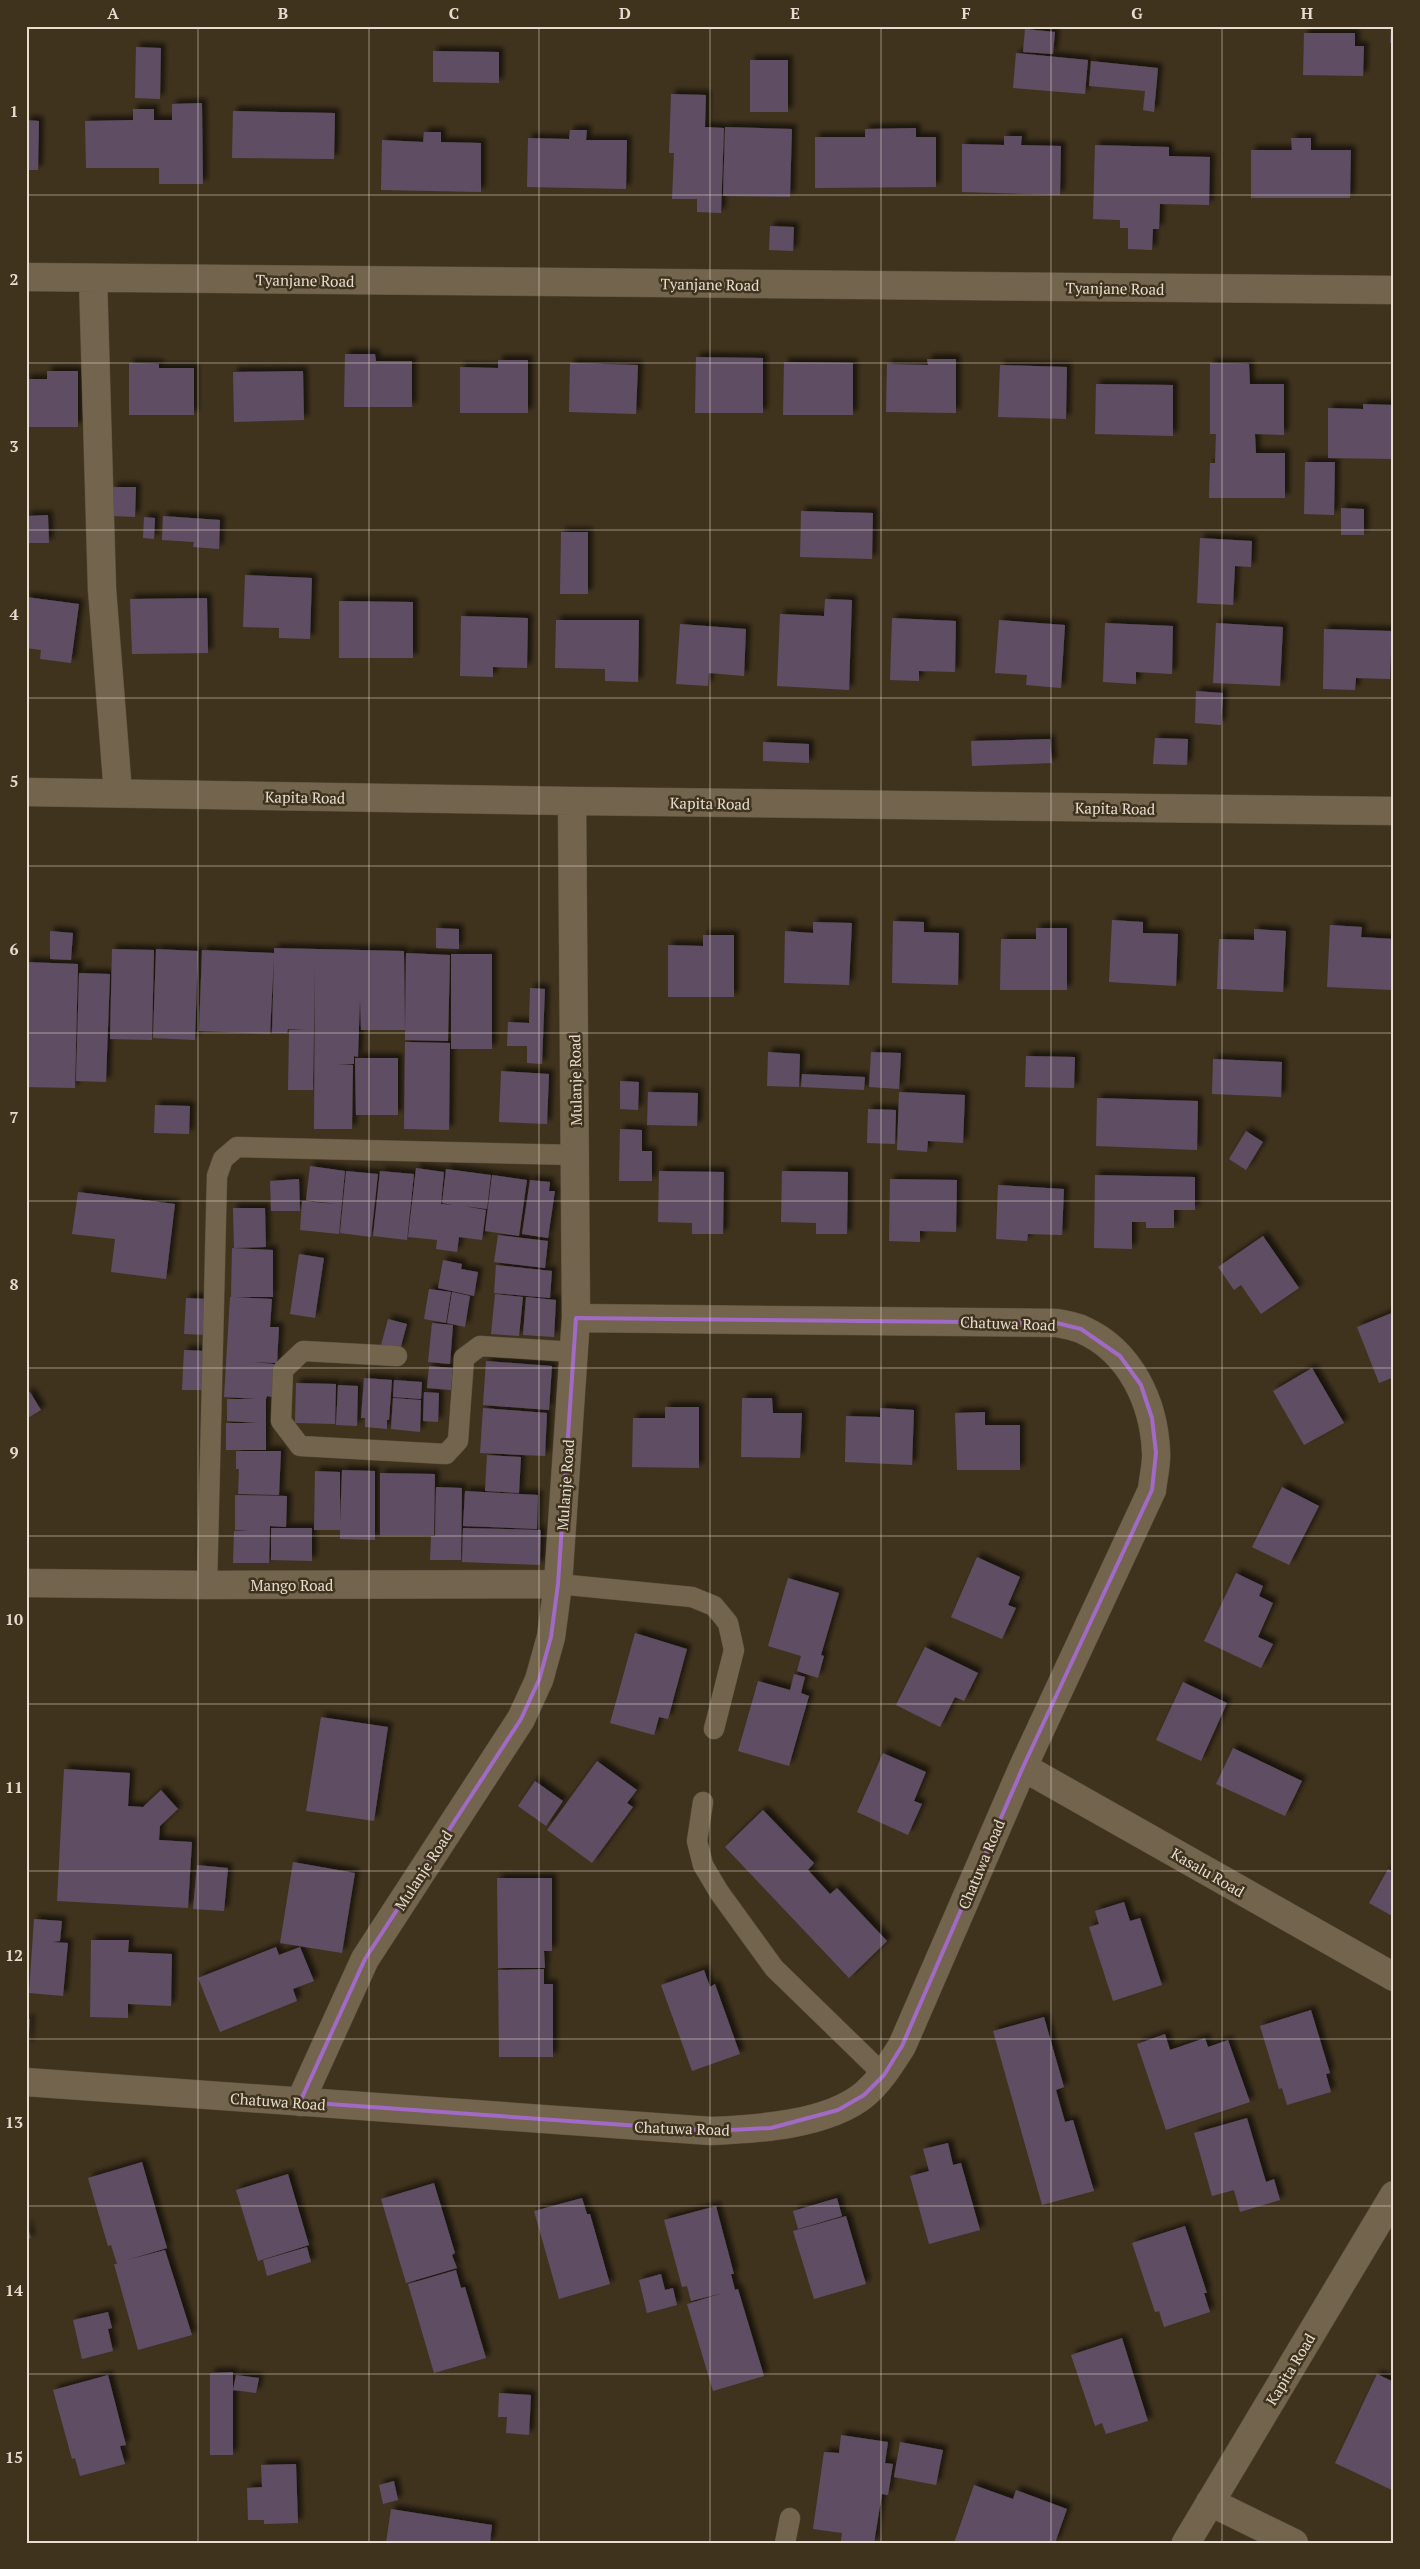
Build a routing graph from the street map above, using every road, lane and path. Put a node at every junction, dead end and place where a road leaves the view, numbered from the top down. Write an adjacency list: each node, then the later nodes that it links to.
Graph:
1 (26, 277): 2 (street, Tyanjane Road)
2 (93, 278): 3 (street, Tyanjane Road); 5 (street)
3 (1394, 290)
4 (26, 792): 5 (street, Kapita Road)
5 (118, 793): 6 (street, Kapita Road)
6 (572, 801): 7 (street, Kapita Road); 8 (street, Mulanje Road)
7 (1394, 811)
8 (576, 1155): 9 (street, Mulanje Road); 14 (lane)
9 (576, 1318): 10 (street, Mulanje Road); 16 (street, Chatuwa Road)
10 (574, 1352): 11 (lane); 13 (street, Mulanje Road)
11 (397, 1356)
12 (26, 1583): 14 (street, Mango Road)
13 (558, 1584): 14 (street, Mango Road); 15 (lane); 21 (street, Mulanje Road)
14 (207, 1585)
15 (714, 1729)
16 (1023, 1767): 18 (street, Kasalu Road); 19 (street, Chatuwa Road)
17 (703, 1802): 19 (lane)
18 (1394, 1977)
19 (884, 2075): 21 (street, Chatuwa Road)
20 (26, 2082): 21 (street, Chatuwa Road)
21 (300, 2102)
22 (1394, 2195): 23 (street, Kapita Road)
23 (1210, 2502): 26 (street, Kapita Road); 27 (street)
24 (790, 2518): 25 (lane)
25 (785, 2543)
26 (1186, 2543)
27 (1294, 2543)

